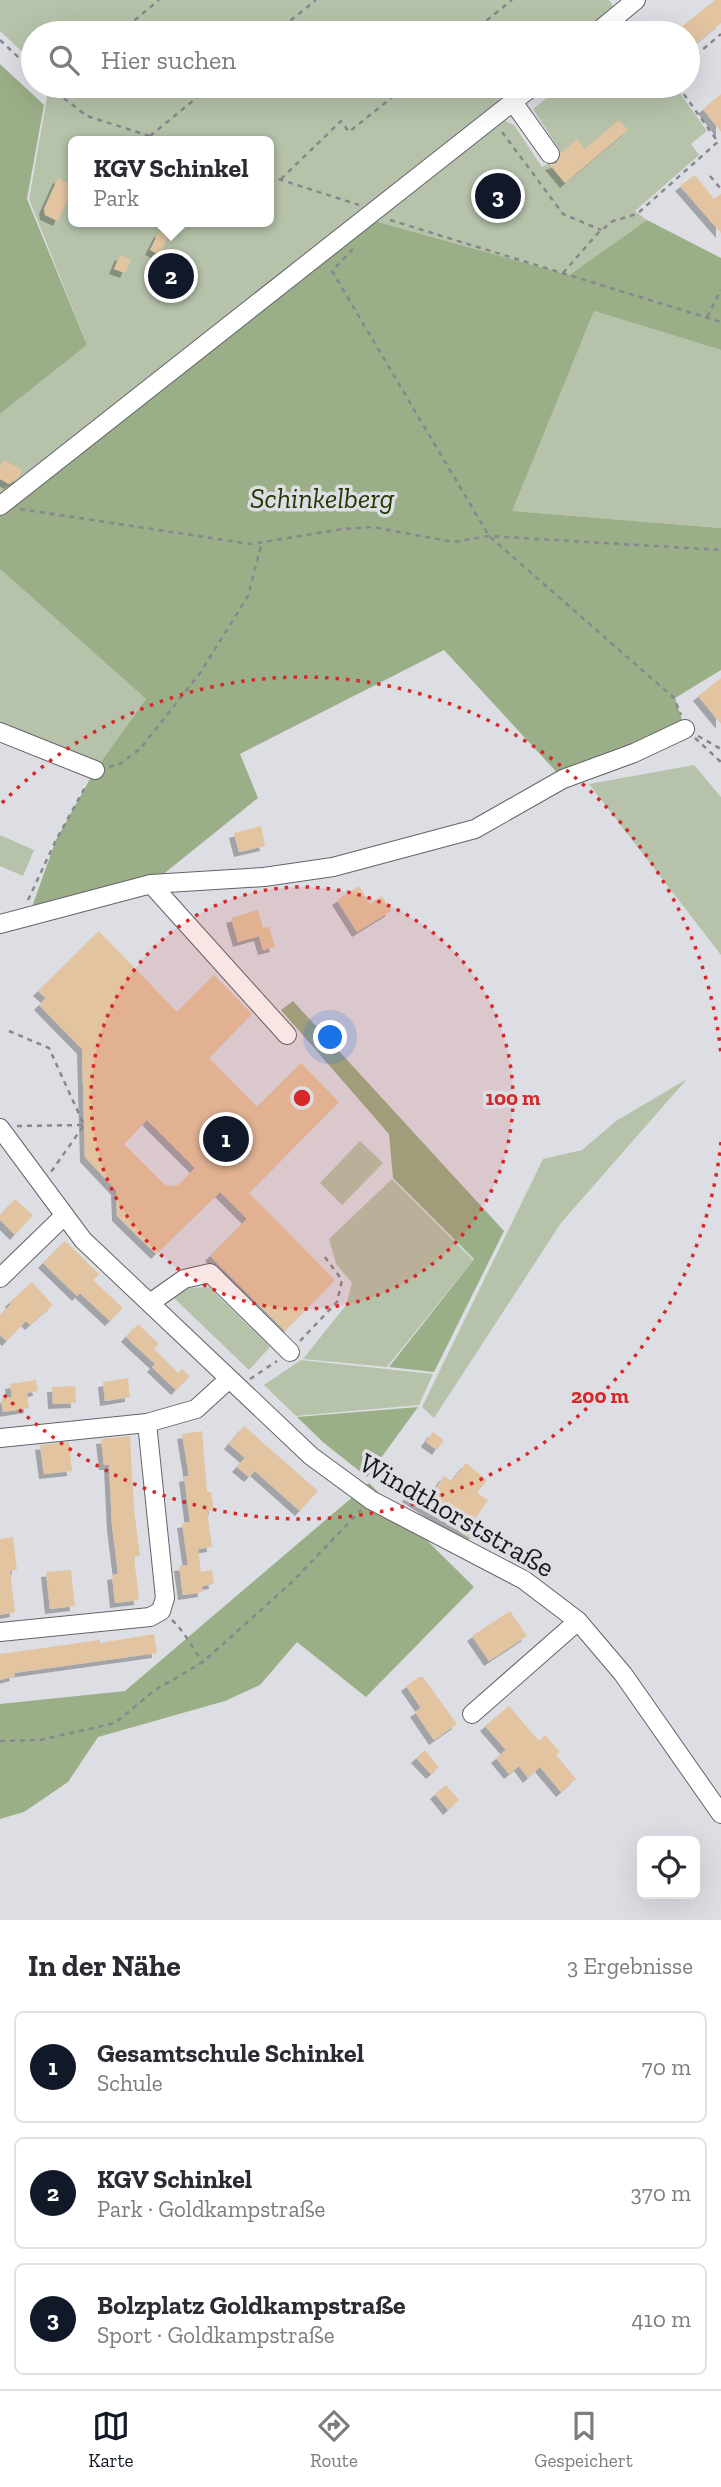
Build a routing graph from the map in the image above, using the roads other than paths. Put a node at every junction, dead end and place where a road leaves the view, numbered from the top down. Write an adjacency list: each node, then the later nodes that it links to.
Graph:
1 (636, 0): 2 (street)
2 (611, 21)
3 (518, 98): 4 (street)
4 (513, 102): 5 (street); 6 (street)
5 (551, 154)
6 (1, 506)
7 (685, 729): 10 (street)
8 (0, 732): 9 (street)
9 (95, 770)
10 (152, 884): 11 (street); 12 (street)
11 (0, 924)
12 (287, 1035)
13 (6, 1127): 14 (street, Windthorststraße)
14 (64, 1216): 15 (street); 16 (street, Windthorststraße)
15 (0, 1278)
16 (150, 1303): 17 (street); 18 (street, Windthorststraße)
17 (290, 1352)
18 (234, 1383): 19 (street); 21 (street, Windthorststraße)
19 (147, 1423): 20 (street); 22 (street)
20 (0, 1438)
21 (578, 1621): 23 (street); 24 (street, Windthorststraße)
22 (0, 1632)
23 (472, 1714)
24 (721, 1814)

